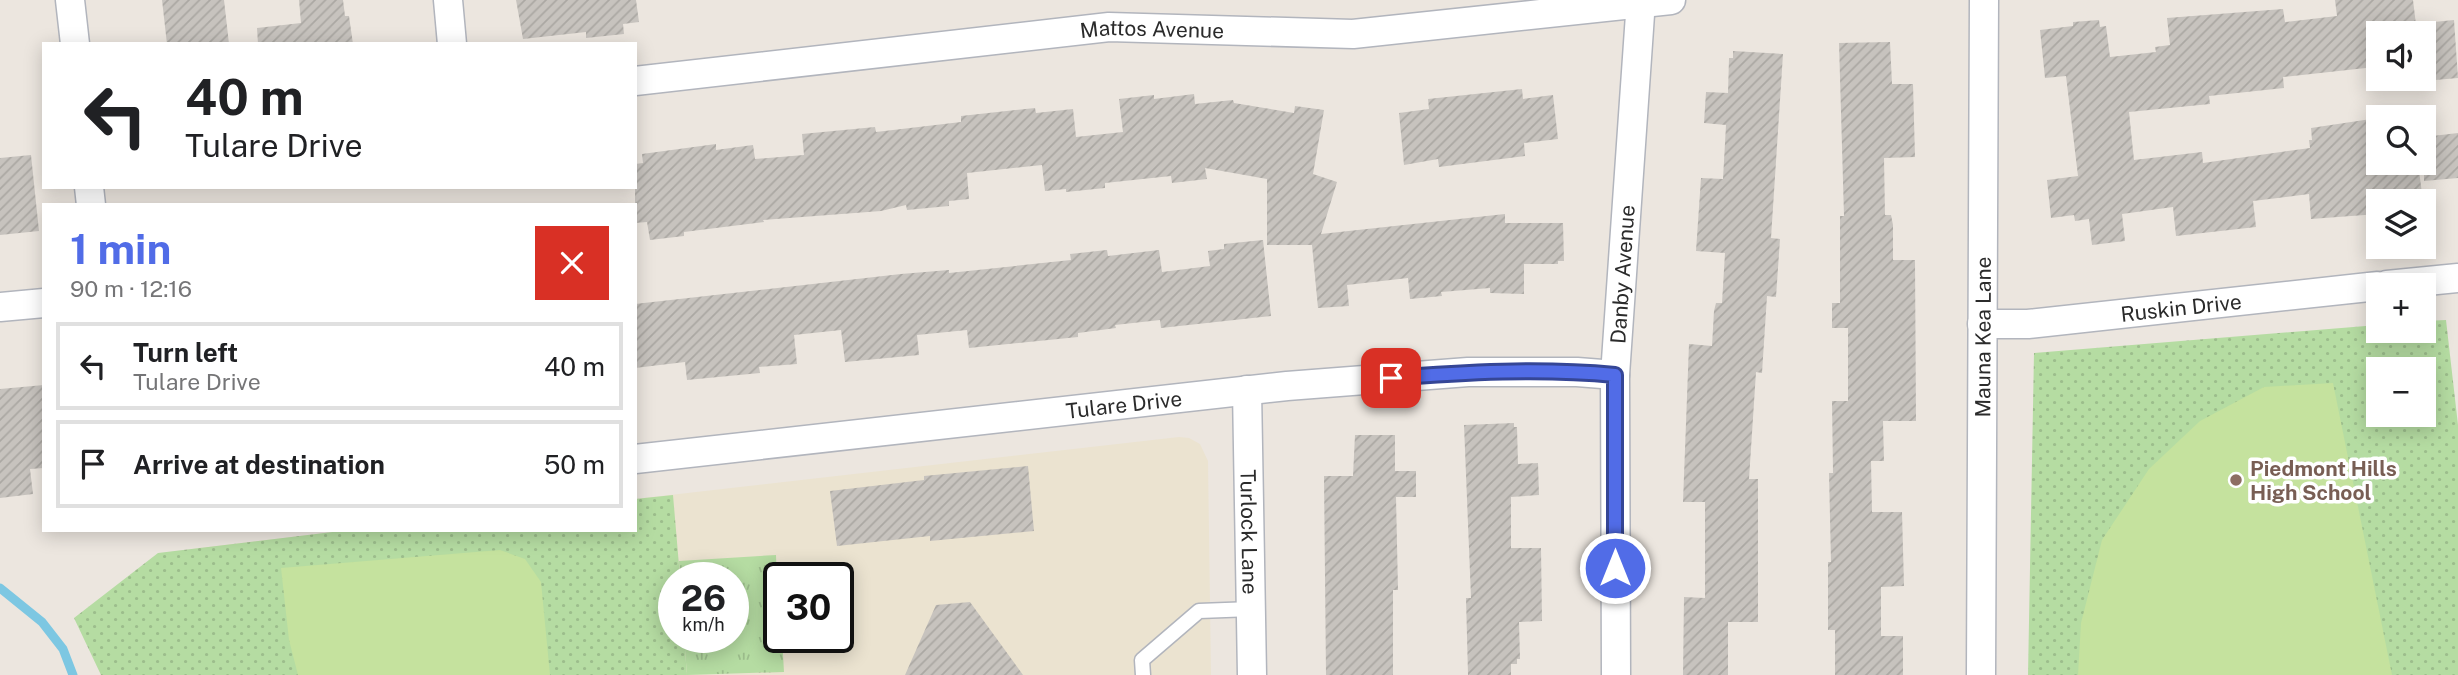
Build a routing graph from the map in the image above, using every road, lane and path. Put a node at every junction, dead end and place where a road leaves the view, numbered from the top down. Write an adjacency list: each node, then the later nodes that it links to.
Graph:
1 (70, 0): 6 (street)
2 (447, 0): 7 (street)
3 (1671, 0): 5 (street, Mattos Avenue)
4 (1984, 0): 14 (street, Mauna Kea Lane)
5 (1641, 2): 8 (street, Mattos Avenue); 15 (street, Danby Avenue)
6 (75, 42)
7 (452, 42)
8 (637, 81)
9 (2458, 278): 10 (street)
10 (2436, 280)
11 (2366, 287): 14 (street, Ruskin Drive)
12 (42, 303): 13 (street)
13 (0, 307)
14 (1982, 324): 22 (street, Mauna Kea Lane)
15 (1615, 375): 16 (street, Tulare Drive); 21 (street, Danby Avenue)
16 (1247, 390): 17 (street, Tulare Drive); 18 (street, Turlock Lane)
17 (637, 459)
18 (1252, 609): 19 (lane); 20 (street, Turlock Lane)
19 (1143, 675)
20 (1252, 675)
21 (1616, 675)
22 (1981, 675)

